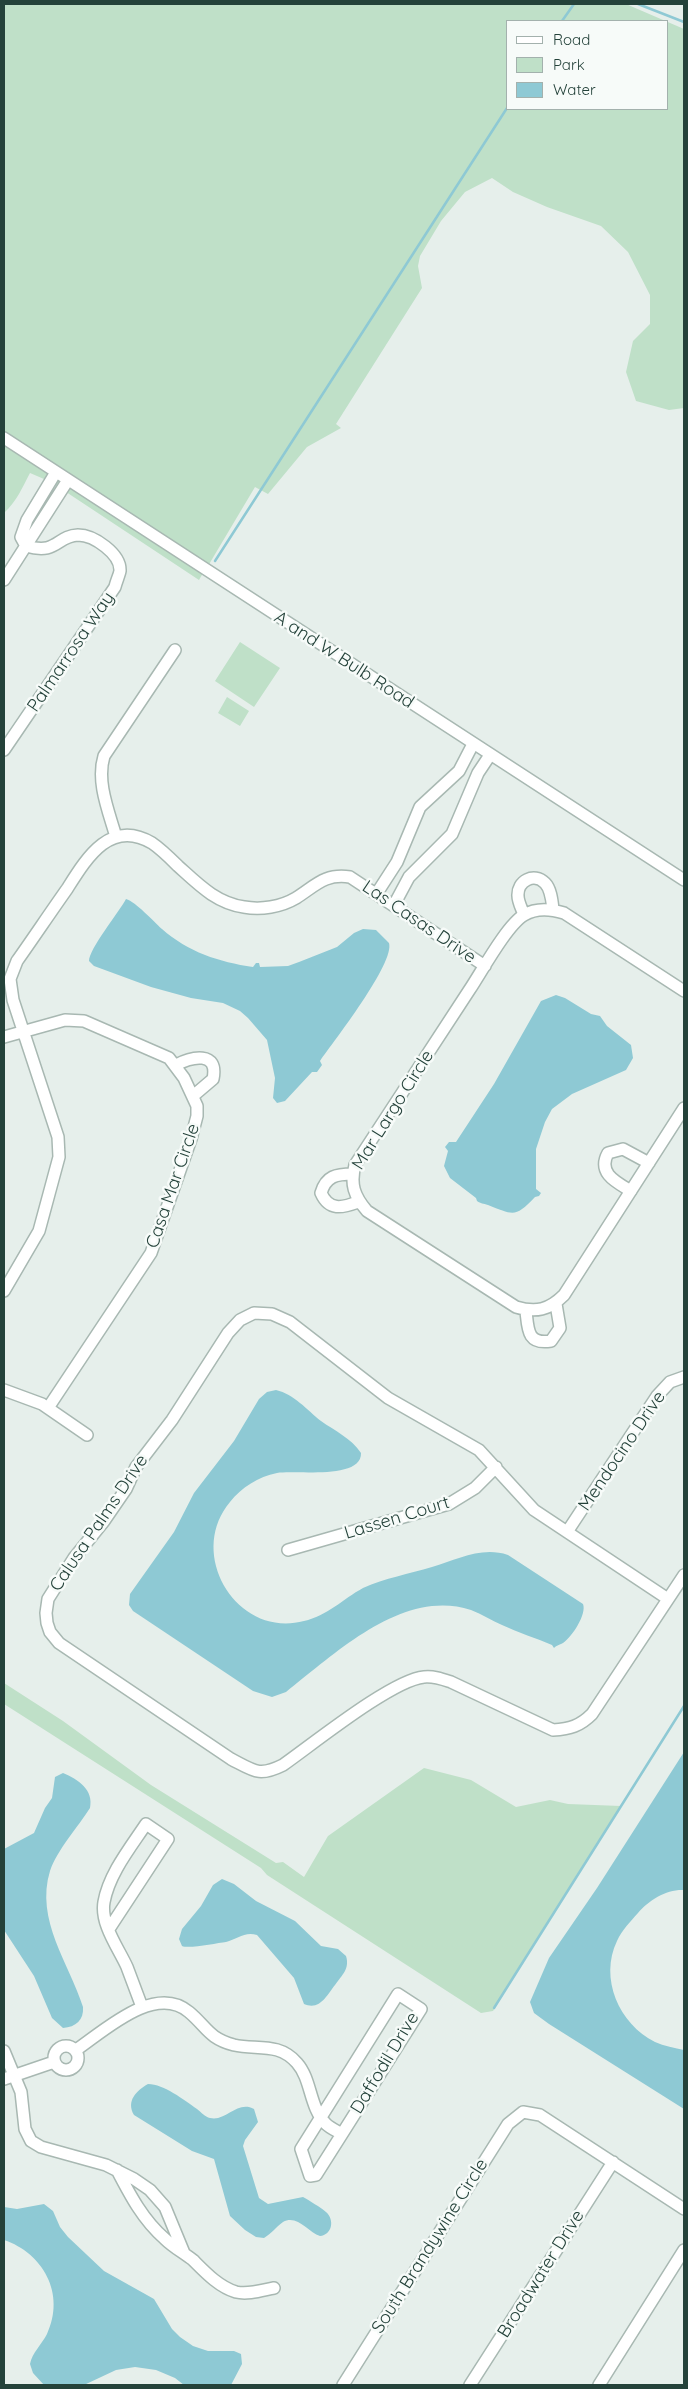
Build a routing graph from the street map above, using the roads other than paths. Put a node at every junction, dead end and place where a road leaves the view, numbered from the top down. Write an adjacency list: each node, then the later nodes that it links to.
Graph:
1 (4, 438): 2 (street, A and W Bulb Road)
2 (56, 472): 3 (street, A and W Bulb Road); 4 (street)
3 (68, 480): 4 (street); 7 (street, A and W Bulb Road)
4 (26, 546): 5 (street); 8 (street, Palmarrosa Way)
5 (4, 580)
6 (174, 650): 10 (street)
7 (473, 744): 9 (street, A and W Bulb Road); 12 (street)
8 (4, 750)
9 (490, 755): 11 (street, A and W Bulb Road); 13 (street)
10 (116, 837): 12 (street, Las Casas Drive); 18 (street)
11 (684, 880)
12 (377, 893): 13 (street, Las Casas Drive)
13 (394, 905): 16 (street, Las Casas Drive)
14 (553, 909): 15 (street); 15 (street); 17 (street)
15 (524, 915): 16 (street, Mar Largo Circle)
16 (485, 966): 24 (street, Mar Largo Circle)
17 (684, 991)
18 (23, 1031): 19 (street, Casa Mar Circle); 20 (street, Casa Mar Circle); 27 (street)
19 (4, 1037)
20 (176, 1065): 21 (street, Casa Mar Circle); 21 (street)
21 (193, 1096): 32 (street, Casa Mar Circle)
22 (684, 1108): 23 (street)
23 (649, 1164): 25 (street); 25 (street)
24 (353, 1174): 26 (street, Mar Largo Circle); 26 (street)
25 (631, 1191): 28 (street)
26 (358, 1202): 29 (street)
27 (4, 1291)
28 (556, 1304): 29 (street); 29 (street)
29 (526, 1310)
30 (684, 1377): 35 (street, Mendocino Drive)
31 (4, 1390): 32 (street)
32 (48, 1408): 33 (street)
33 (87, 1435)
34 (496, 1466): 35 (street, Calusa Palms Drive); 36 (street, Lassen Court); 38 (street, Calusa Palms Drive)
35 (567, 1532): 38 (street, Calusa Palms Drive)
36 (288, 1550)
37 (684, 1575): 38 (street, Calusa Palms Drive)
38 (668, 1599)
39 (110, 1929): 39 (street); 40 (street)
40 (142, 2007): 41 (street); 45 (street, Daffodil Drive)
41 (76, 2050): 43 (street); 43 (street)
42 (4, 2051): 44 (street)
43 (54, 2062): 44 (street)
44 (8, 2077): 48 (street)
45 (320, 2116): 46 (street, Daffodil Drive); 46 (street, Daffodil Drive); 46 (street, Daffodil Drive)
46 (342, 2134)
47 (613, 2162): 49 (street); 55 (street, South Brandywine Circle); 56 (street, Broadwater Drive)
48 (117, 2170): 50 (street); 51 (street)
49 (684, 2209)
50 (166, 2210): 51 (street); 53 (street)
51 (150, 2222): 53 (street)
52 (684, 2250): 57 (street)
53 (184, 2254): 54 (street)
54 (274, 2288)
55 (342, 2385)
56 (470, 2385)
57 (599, 2385)

